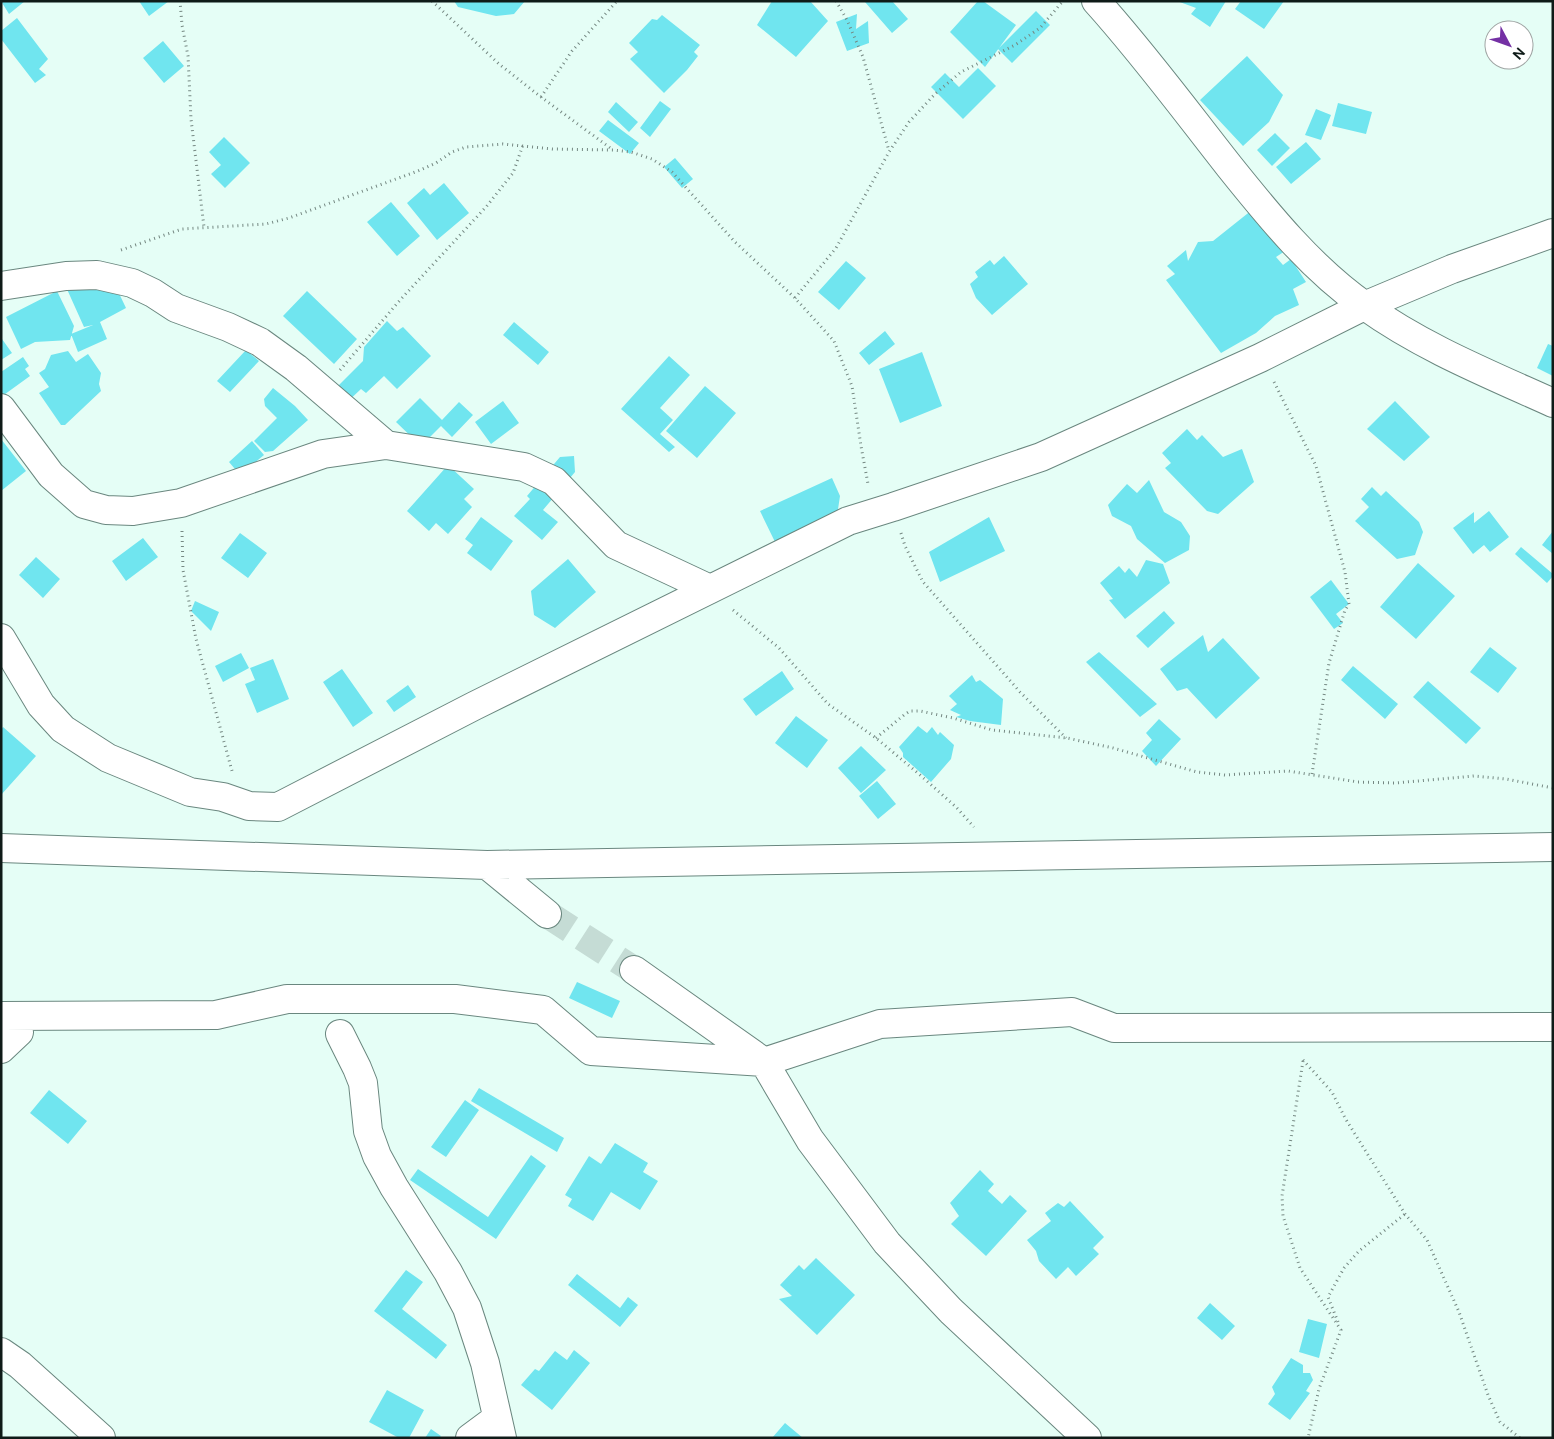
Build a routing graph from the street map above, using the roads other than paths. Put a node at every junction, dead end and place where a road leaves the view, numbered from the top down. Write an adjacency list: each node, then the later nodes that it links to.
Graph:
1 (1098, 2): 4 (street)
2 (1553, 233): 4 (street)
3 (1, 286): 7 (street)
4 (1364, 306): 5 (street); 8 (street)
5 (1553, 403)
6 (1, 408): 7 (street)
7 (386, 445): 8 (street)
8 (710, 589): 9 (street)
9 (1, 638)
10 (1553, 847): 12 (street)
11 (1, 848): 12 (street)
12 (487, 865): 13 (street)
13 (547, 914)
14 (634, 970): 18 (street)
15 (1553, 1028): 18 (street)
16 (7, 1032): 18 (street)
17 (340, 1034): 20 (street)
18 (764, 1062): 23 (street)
19 (1, 1352): 21 (street)
20 (499, 1428): 22 (street)
21 (101, 1438)
22 (470, 1438)
23 (1087, 1438)

